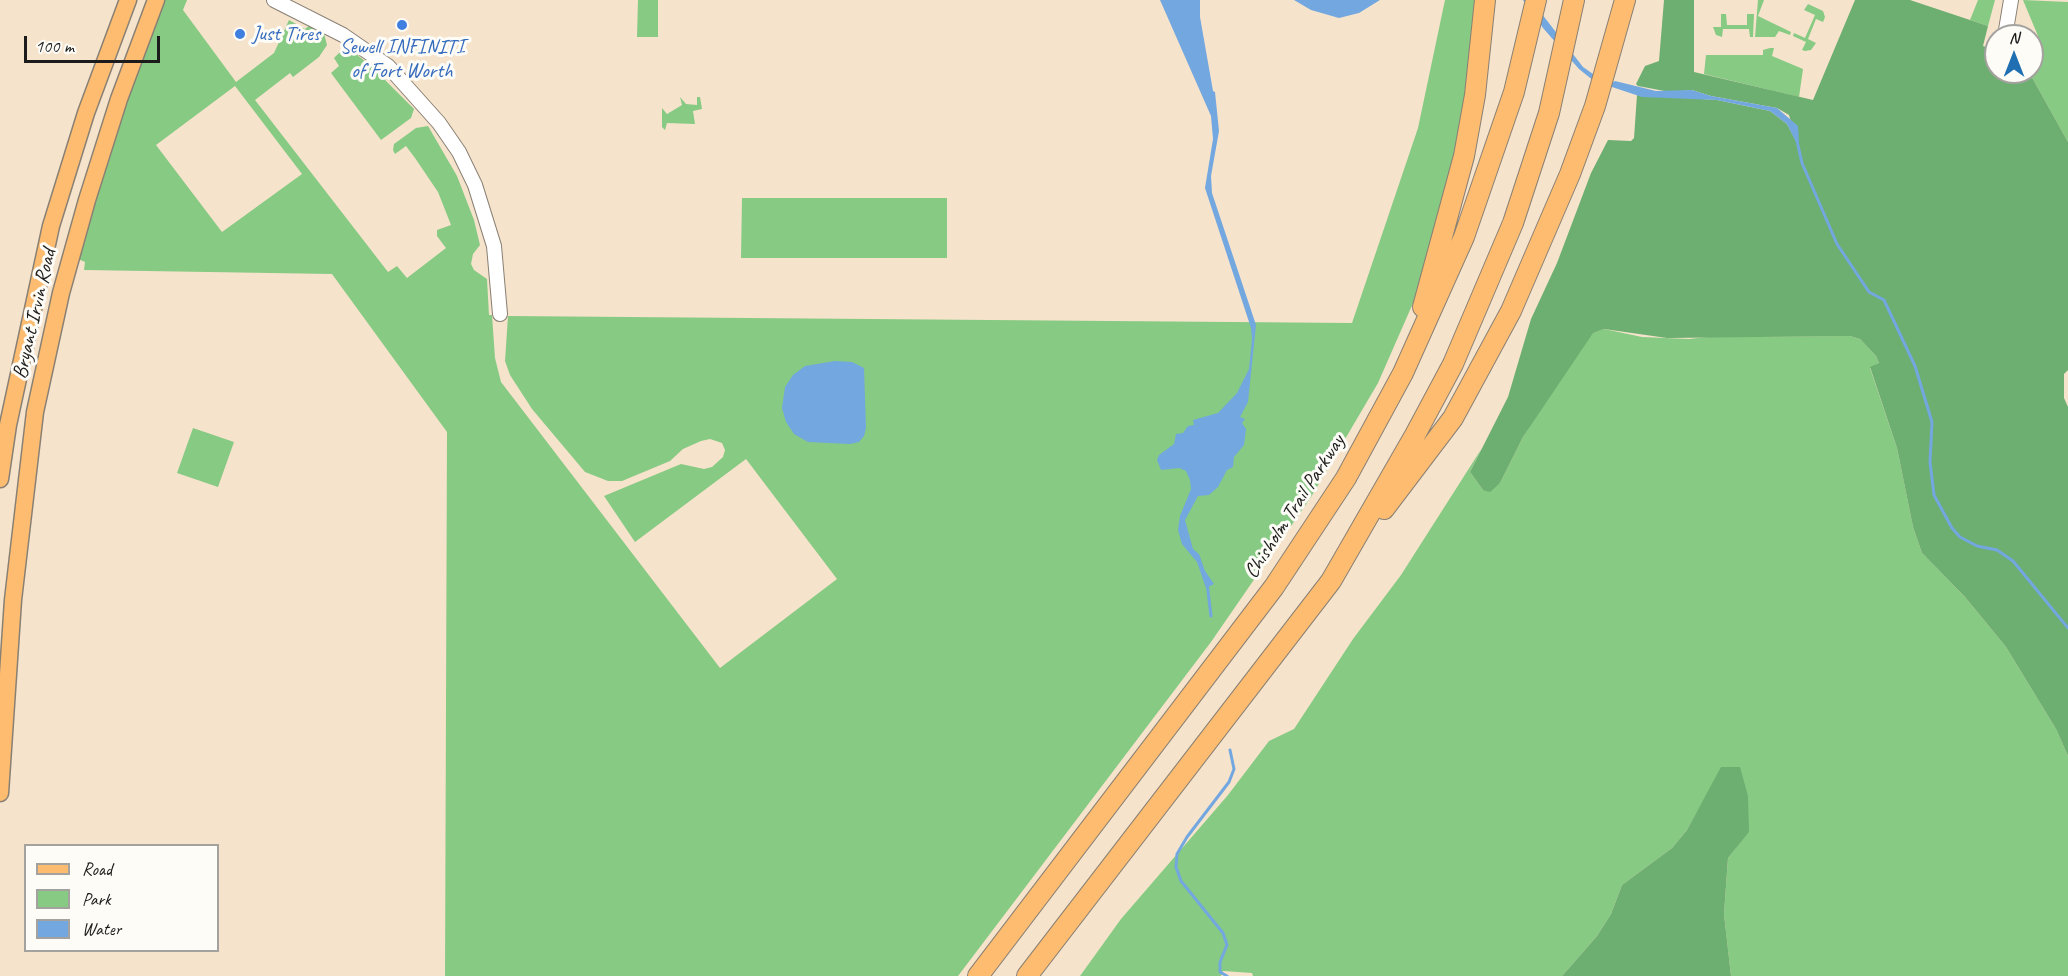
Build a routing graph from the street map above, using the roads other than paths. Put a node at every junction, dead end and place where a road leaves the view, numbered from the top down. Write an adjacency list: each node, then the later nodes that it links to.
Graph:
1 (128, 0): 12 (main road, Bryant Irvin Road)
2 (156, 0): 11 (main road, Bryant Irvin Road)
3 (274, 0): 15 (street)
4 (1485, 0): 16 (highway)
5 (1536, 0): 16 (highway, Chisholm Trail Parkway)
6 (1574, 0): 14 (highway)
7 (1584, 0): 14 (highway)
8 (1625, 0): 18 (highway)
9 (2011, 0): 10 (street)
10 (2007, 24)
11 (146, 26): 12 (main road); 13 (main road, Bryant Irvin Road)
12 (112, 41): 13 (main road); 17 (main road, Bryant Irvin Road)
13 (125, 81): 19 (main road, Bryant Irvin Road)
14 (1550, 113): 18 (highway)
15 (500, 314)
16 (1403, 373): 20 (highway, Chisholm Trail Parkway)
17 (0, 479)
18 (1331, 581): 21 (highway)
19 (0, 793)
20 (978, 976)
21 (1028, 976)

